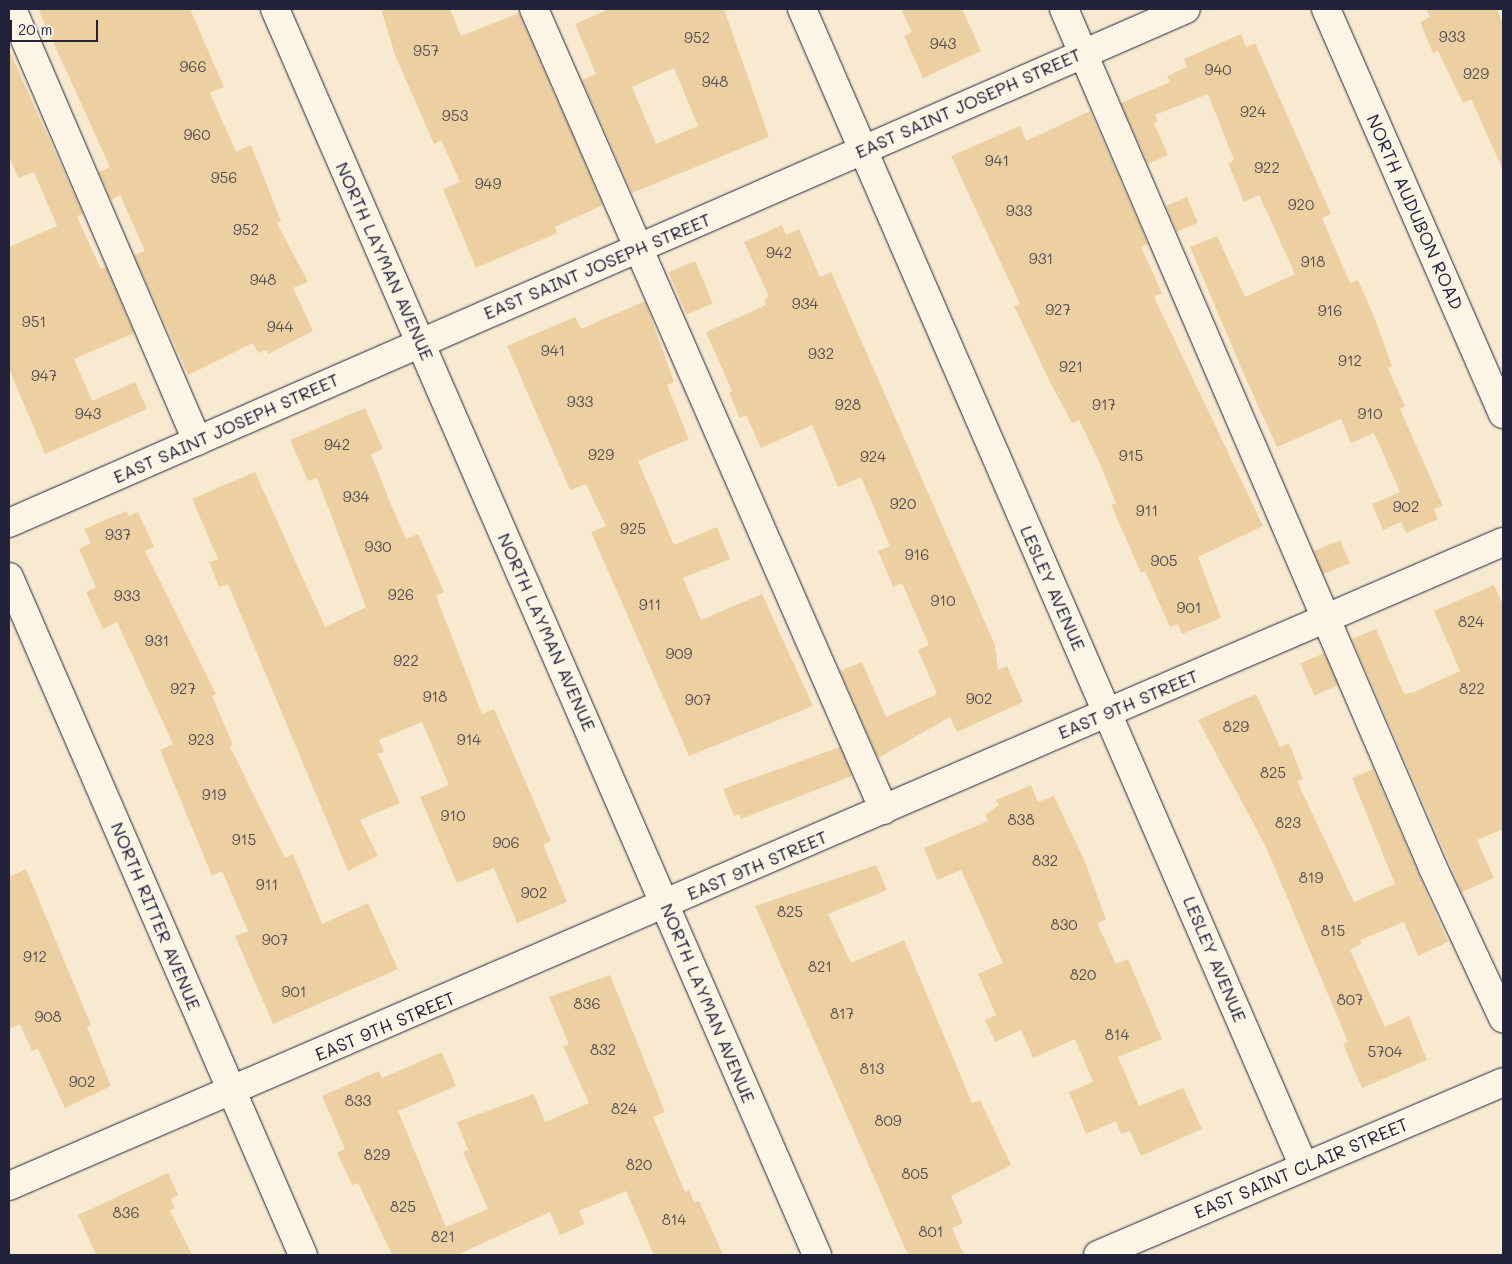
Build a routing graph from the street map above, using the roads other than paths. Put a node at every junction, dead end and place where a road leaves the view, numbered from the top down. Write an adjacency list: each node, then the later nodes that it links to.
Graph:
1 (12, 9): 13 (street)
2 (275, 9): 11 (street, NORTH LAYMAN AVENUE)
3 (534, 9): 10 (street)
4 (802, 9): 9 (street, LESLEY AVENUE)
5 (1064, 9): 8 (street)
6 (1186, 9): 8 (street, EAST SAINT JOSEPH STREET)
7 (1326, 9): 12 (street, NORTH AUDUBON ROAD)
8 (1082, 52): 9 (street, EAST SAINT JOSEPH STREET); 17 (street)
9 (863, 151): 10 (street, EAST SAINT JOSEPH STREET); 18 (street, LESLEY AVENUE)
10 (640, 247): 11 (street, EAST SAINT JOSEPH STREET); 19 (street)
11 (420, 342): 13 (street, EAST SAINT JOSEPH STREET); 20 (street, NORTH LAYMAN AVENUE)
12 (1503, 414)
13 (197, 441): 14 (street, EAST SAINT JOSEPH STREET)
14 (9, 523)
15 (1503, 542): 17 (street, EAST 9TH STREET)
16 (9, 577): 23 (street, NORTH RITTER AVENUE)
17 (1327, 618): 18 (street, EAST 9TH STREET); 21 (street)
18 (1108, 713): 19 (street, EAST 9TH STREET); 24 (street, LESLEY AVENUE)
19 (884, 810): 20 (street, EAST 9TH STREET)
20 (666, 905): 23 (street, EAST 9TH STREET); 27 (street, NORTH LAYMAN AVENUE)
21 (1503, 1018)
22 (1503, 1082): 24 (street, EAST SAINT CLAIR STREET)
23 (232, 1092): 25 (street, EAST 9TH STREET); 26 (street, NORTH RITTER AVENUE)
24 (1304, 1167): 28 (street, EAST SAINT CLAIR STREET)
25 (9, 1186)
26 (303, 1255)
27 (817, 1255)
28 (1098, 1255)

